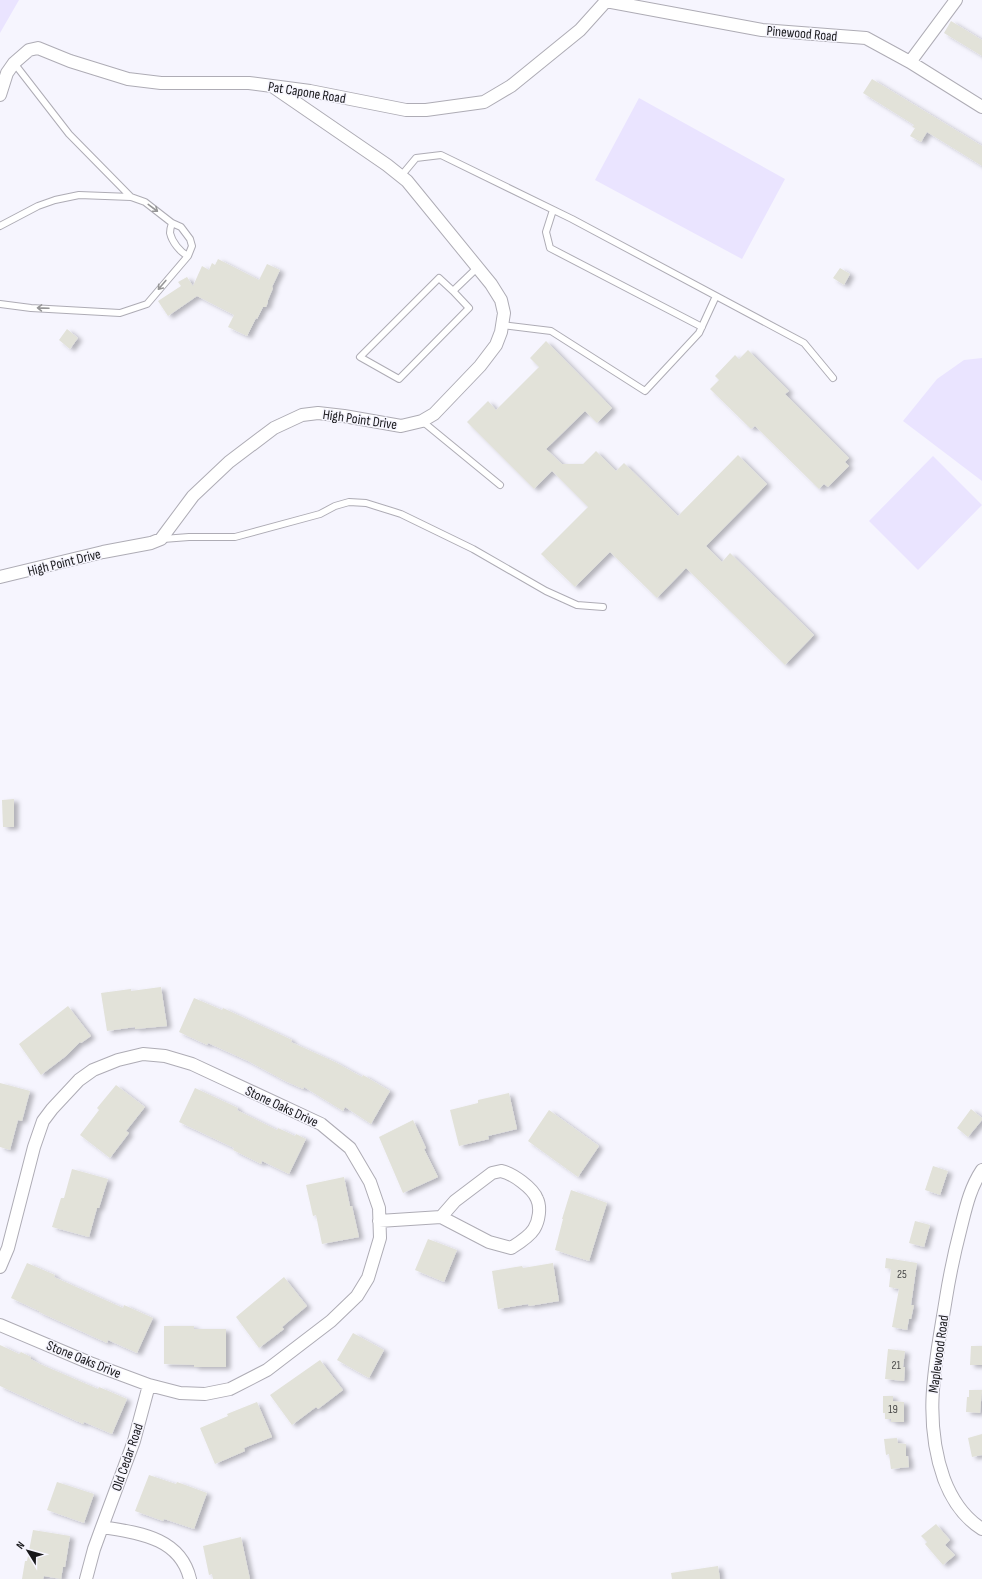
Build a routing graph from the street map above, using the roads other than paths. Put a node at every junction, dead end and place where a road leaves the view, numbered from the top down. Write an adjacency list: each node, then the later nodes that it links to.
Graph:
1 (607, 0): 3 (street, Pinewood Road); 5 (street, Pat Capone Road)
2 (956, 0): 3 (street)
3 (910, 62): 7 (street, Pinewood Road)
4 (14, 64): 5 (street, Pat Capone Road); 6 (street, Pat Capone Road); 9 (lane)
5 (272, 86): 8 (street, High Point Drive)
6 (0, 95)
7 (982, 107)
8 (401, 176): 10 (lane); 14 (street, High Point Drive)
9 (131, 197): 11 (lane, one-way to 11); 12 (lane)
10 (553, 210): 16 (lane); 19 (lane)
11 (172, 223): 13 (lane); 13 (lane)
12 (0, 226)
13 (188, 256): 17 (lane, one-way to 17)
14 (478, 268): 15 (lane); 18 (street, High Point Drive)
15 (452, 291): 15 (lane)
16 (716, 296): 19 (lane); 20 (lane)
17 (0, 304)
18 (502, 325): 19 (lane); 21 (street, High Point Drive)
19 (702, 327)
20 (833, 378)
21 (422, 421): 22 (lane); 23 (street, High Point Drive)
22 (500, 485)
23 (161, 539): 24 (street, High Point Drive); 25 (lane)
24 (0, 577)
25 (603, 607)
26 (982, 1170): 33 (street, Maplewood Road)
27 (441, 1216): 27 (street); 28 (street)
28 (379, 1222): 29 (street, Stone Oaks Drive); 31 (street, Stone Oaks Drive)
29 (0, 1267)
30 (0, 1325): 31 (street, Stone Oaks Drive)
31 (149, 1385): 32 (street, Old Cedar Road)
32 (102, 1527): 34 (street, Old Cedar Road); 35 (street)
33 (982, 1529)
34 (86, 1579)
35 (190, 1579)

